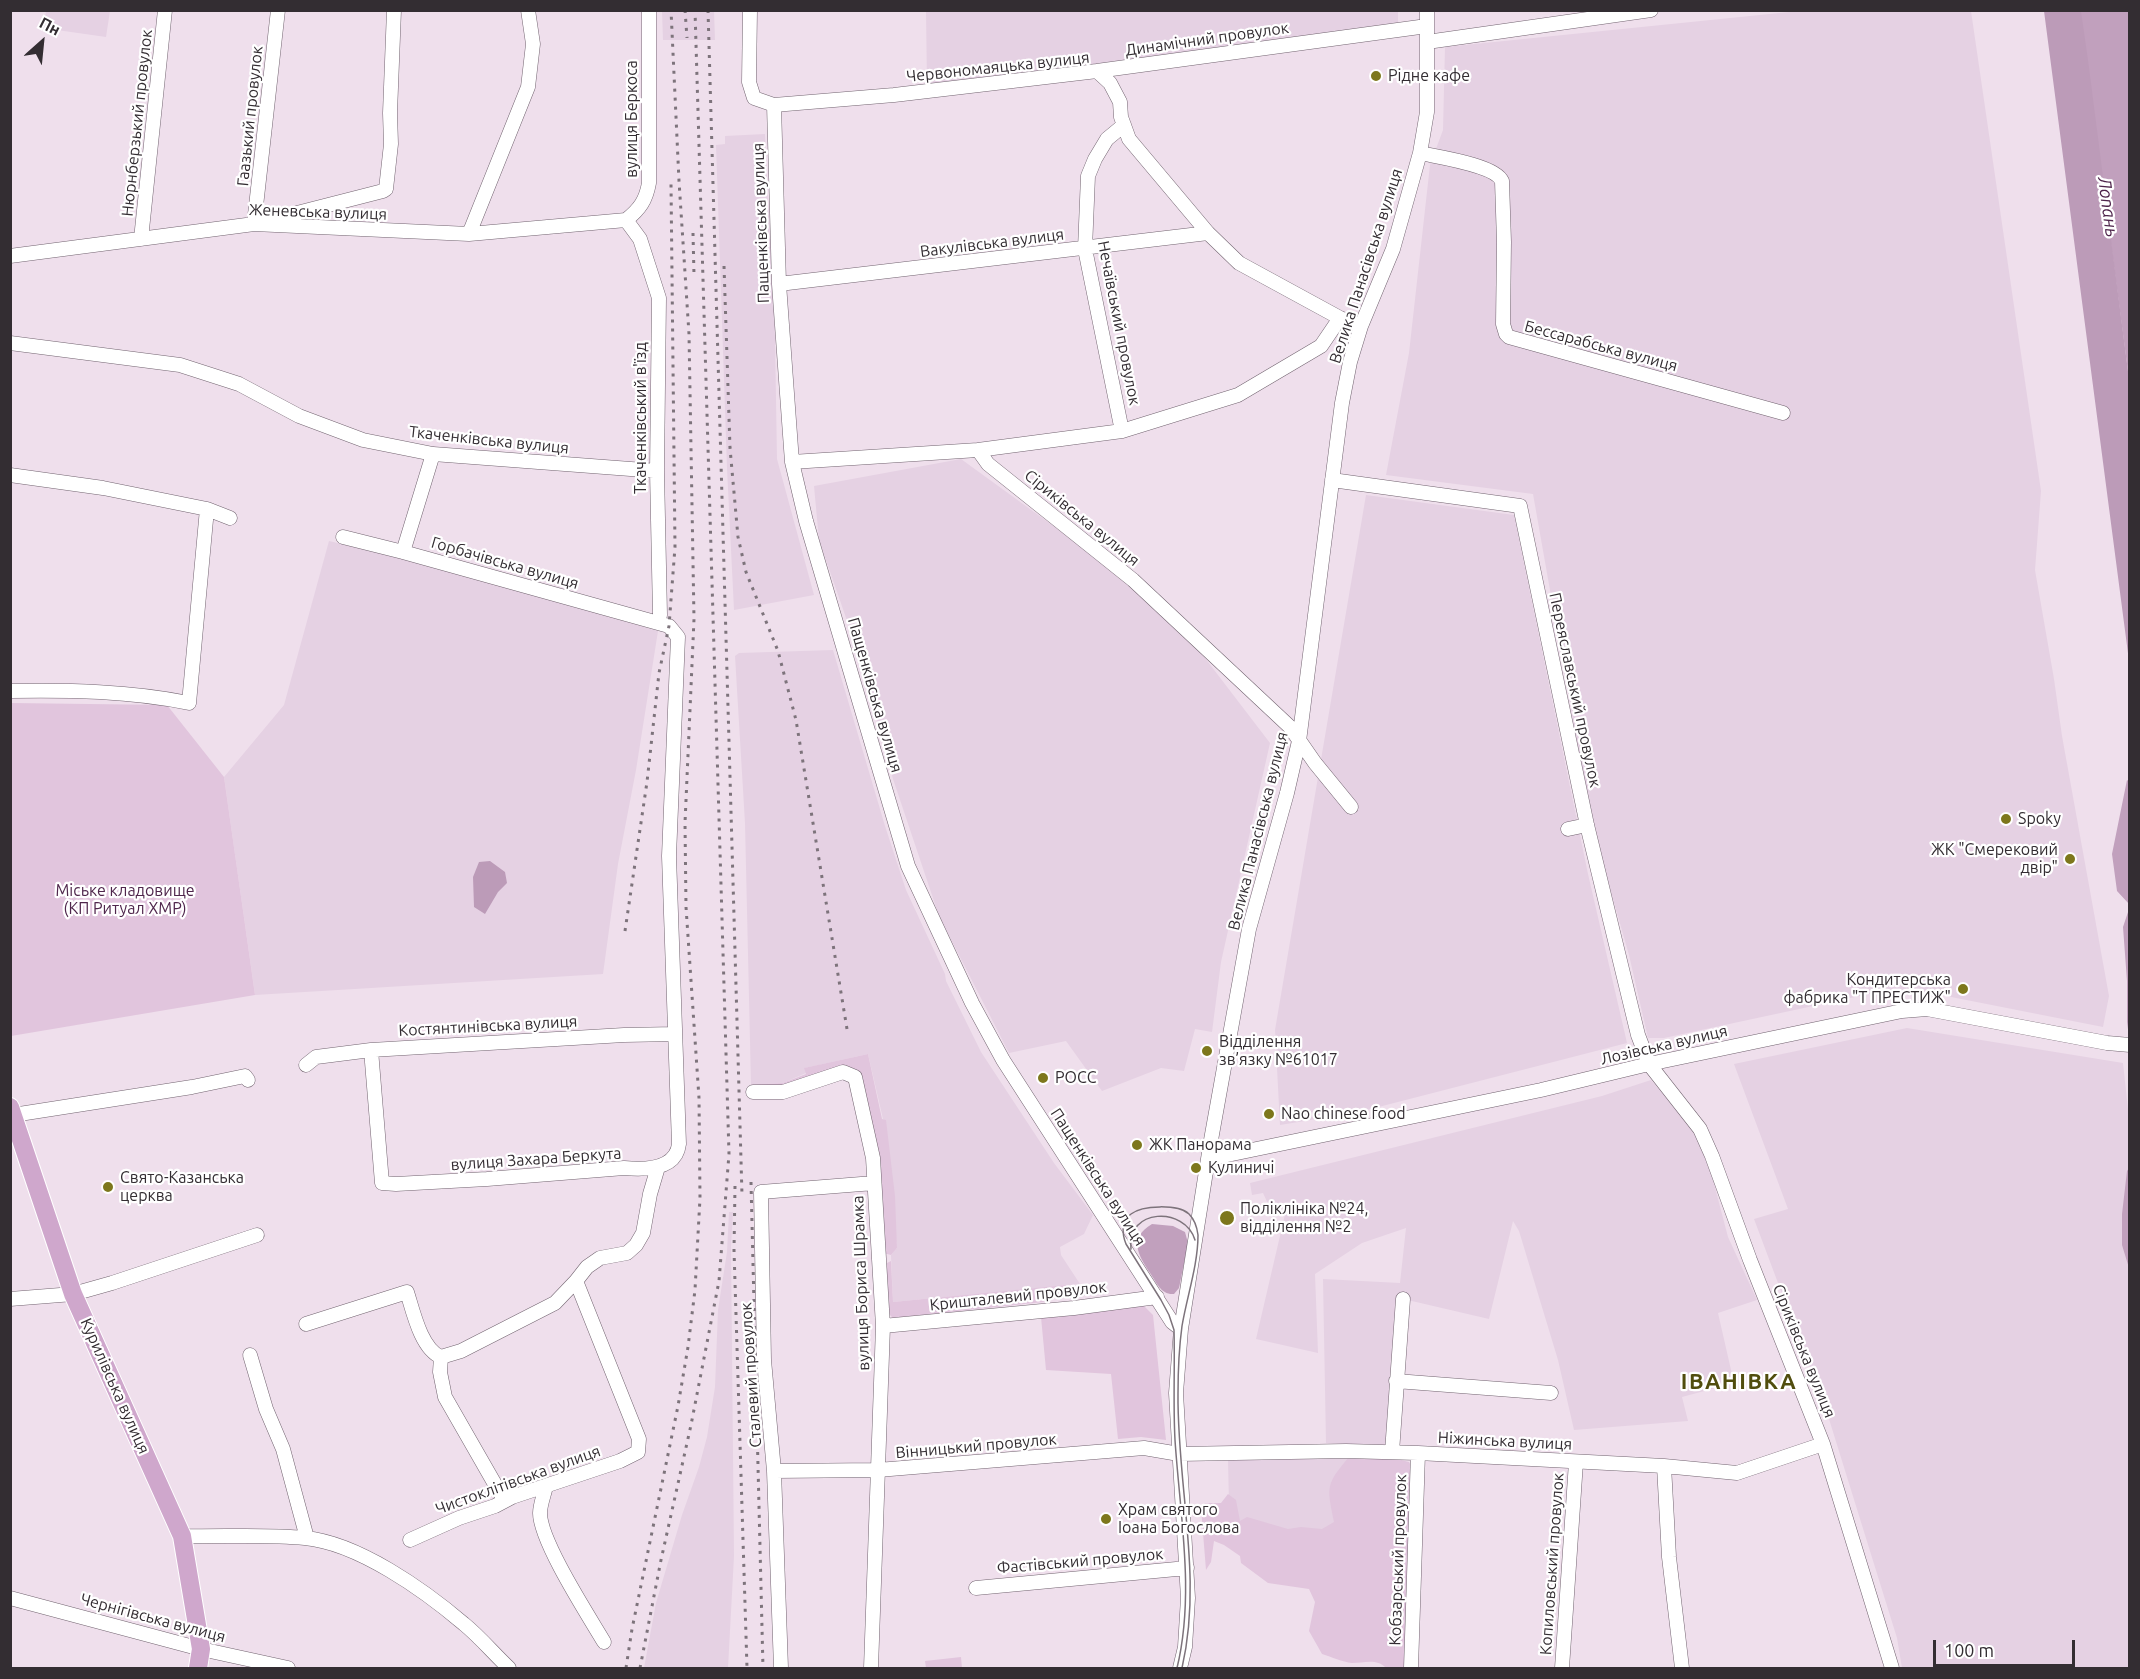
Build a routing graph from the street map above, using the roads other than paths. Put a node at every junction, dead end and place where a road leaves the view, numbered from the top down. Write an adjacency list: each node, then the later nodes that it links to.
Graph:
1 (165, 10): 19 (street, Нюрнберзький провулок)
2 (278, 10): 16 (street, Гаазький провулок)
3 (394, 10): 16 (street)
4 (528, 10): 18 (street)
5 (649, 10): 15 (street, вулиця Беркоса)
6 (750, 10): 12 (street)
7 (1427, 10): 9 (street, Велика Панасівська вулиця)
8 (1652, 10): 10 (street)
9 (1427, 26): 10 (street, Велика Панасівська вулиця); 11 (street, Динамічний провулок)
10 (1427, 42): 14 (street, Велика Панасівська вулиця)
11 (1097, 71): 12 (street, Червономаяцька вулиця); 13 (street, Червономаяцька вулиця)
12 (774, 105): 22 (street, Пащенківська вулиця)
13 (1124, 125): 17 (street, Червономаяцька вулиця); 20 (street, Нечаївський провулок)
14 (1420, 153): 24 (street, Велика Панасівська вулиця); 26 (street, Бессарабська вулиця)
15 (626, 220): 18 (street, Женевська вулиця); 31 (street, Ткаченківський в'їзд)
16 (254, 224): 18 (street, Женевська вулиця); 19 (street, Женевська вулиця)
17 (1208, 233): 20 (street, Вакулівська вулиця); 23 (street, Червономаяцька вулиця)
18 (469, 234)
19 (141, 239): 21 (street, Женевська вулиця)
20 (1085, 249): 22 (street, Вакулівська вулиця); 27 (street, Нечаївський провулок)
21 (10, 256)
22 (779, 284): 30 (street, Пащенківська вулиця)
23 (1340, 318): 24 (street, Червономаяцька вулиця); 27 (street)
24 (1361, 326): 33 (street, Велика Панасівська вулиця)
25 (10, 343): 29 (street, Ткаченківська вулиця)
26 (1783, 413)
27 (1122, 431): 28 (street)
28 (978, 450): 30 (street); 40 (street, Сіриківська вулиця)
29 (433, 454): 31 (street, Ткаченківська вулиця); 37 (street)
30 (792, 462): 58 (street, Пащенківська вулиця)
31 (657, 471): 38 (street, Ткаченківський в'їзд)
32 (10, 475): 34 (street)
33 (1332, 480): 40 (street, Велика Панасівська вулиця); 42 (street, Переяславський провулок)
34 (207, 509): 35 (street); 39 (street)
35 (230, 519)
36 (343, 537): 37 (street, Горбачівська вулиця)
37 (404, 552): 38 (street, Горбачівська вулиця)
38 (658, 623): 44 (street)
39 (10, 691)
40 (1299, 741): 41 (street, Сіриківська вулиця); 52 (street, Велика Панасівська вулиця)
41 (1351, 807)
42 (1587, 825): 43 (street); 47 (street, Переяславський провулок)
43 (1568, 829)
44 (675, 1034): 46 (street, Костянтинівська вулиця); 53 (street)
45 (2130, 1045): 47 (street, Лозівська вулиця)
46 (371, 1050): 48 (street, Костянтинівська вулиця); 53 (street, вулиця Захара Беркута)
47 (1649, 1064): 52 (street, Лозівська вулиця); 68 (street, Сіриківська вулиця)
48 (306, 1065)
49 (248, 1080): 51 (street)
50 (753, 1092): 54 (street, вулиця Бориса Шрамка)
51 (12, 1111): 57 (main road, Курилівська вулиця)
52 (1208, 1159): 63 (street, Велика Панасівська вулиця)
53 (658, 1167): 56 (street)
54 (874, 1183): 62 (street, вулиця Бориса Шрамка); 75 (street, Сталевий провулок)
55 (257, 1234): 57 (street)
56 (576, 1281): 65 (street); 76 (street, Чистоклітівська вулиця)
57 (73, 1294): 59 (street); 78 (main road, Курилівська вулиця)
58 (1156, 1297): 62 (street, Кришталевий провулок); 63 (street, Пащенківська вулиця)
59 (10, 1299)
60 (1404, 1299): 66 (street)
61 (306, 1324): 65 (street)
62 (882, 1326): 74 (street, вулиця Бориса Шрамка)
63 (1181, 1329): 71 (street, Велика Панасівська вулиця)
64 (250, 1355): 79 (street)
65 (441, 1357): 77 (street)
66 (1396, 1382): 67 (street); 69 (street)
67 (1551, 1393)
68 (1823, 1444): 73 (street, Ніжинська вулиця); 95 (street, Сіриківська вулиця)
69 (1392, 1452): 70 (street, Ніжинська вулиця); 71 (street, Ніжинська вулиця)
70 (1418, 1453): 72 (street, Ніжинська вулиця); 92 (street, Кобзарський провулок)
71 (1179, 1454): 74 (street, Вінницький провулок); 81 (street, Велика Панасівська вулиця)
72 (1576, 1462): 73 (street, Ніжинська вулиця); 93 (street, Копиловський провулок)
73 (1664, 1466): 94 (street)
74 (878, 1470): 75 (street, Вінницький провулок); 90 (street, вулиця Бориса Шрамка)
75 (774, 1471): 89 (street, Сталевий провулок)
76 (546, 1486): 77 (street, Чистоклітівська вулиця); 84 (street)
77 (512, 1497): 80 (street, Чистоклітівська вулиця)
78 (182, 1536): 79 (street); 85 (main road, Курилівська вулиця)
79 (307, 1538): 88 (street)
80 (410, 1540)
81 (1187, 1568): 82 (street, Фастівський провулок); 91 (street, Велика Панасівська вулиця)
82 (976, 1587)
83 (10, 1598): 85 (street, Чернігівська вулиця)
84 (604, 1642)
85 (201, 1649): 86 (main road, Курилівська вулиця); 87 (street, Чернігівська вулиця)
86 (198, 1668)
87 (288, 1668)
88 (509, 1668)
89 (781, 1668)
90 (871, 1668)
91 (1180, 1668)
92 (1411, 1668)
93 (1562, 1668)
94 (1682, 1668)
95 (1892, 1668)

